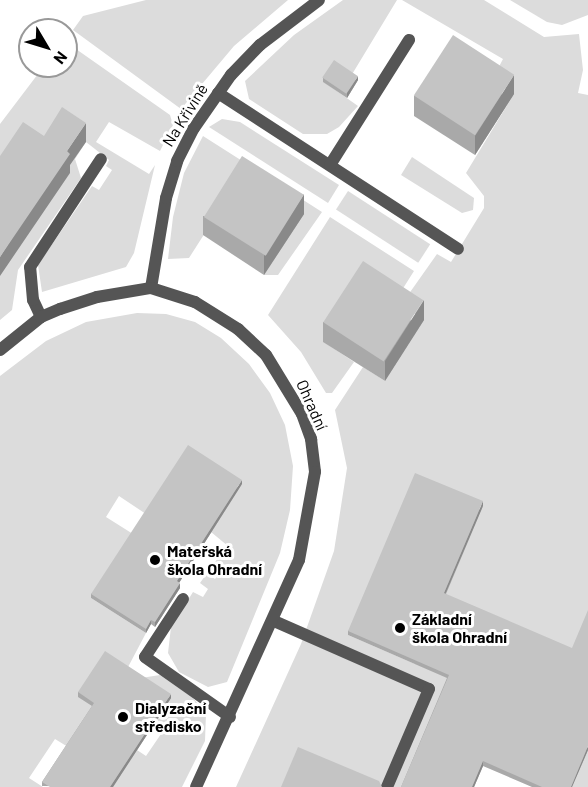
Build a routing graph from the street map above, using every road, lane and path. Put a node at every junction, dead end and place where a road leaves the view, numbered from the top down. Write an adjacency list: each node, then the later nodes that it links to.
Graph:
1 (319, 0): 3 (street, Na Křivině)
2 (409, 40): 5 (street)
3 (218, 93): 5 (street); 7 (street, Na Křivině)
4 (101, 159): 8 (street)
5 (330, 165): 6 (street)
6 (458, 249)
7 (151, 288): 8 (street, Ohradní); 11 (street, Ohradní)
8 (41, 317): 9 (street, Ohradní)
9 (0, 350)
10 (183, 599): 12 (street)
11 (274, 621): 12 (street, Ohradní); 14 (street)
12 (230, 717): 13 (street, Ohradní)
13 (196, 787)
14 (387, 787)

